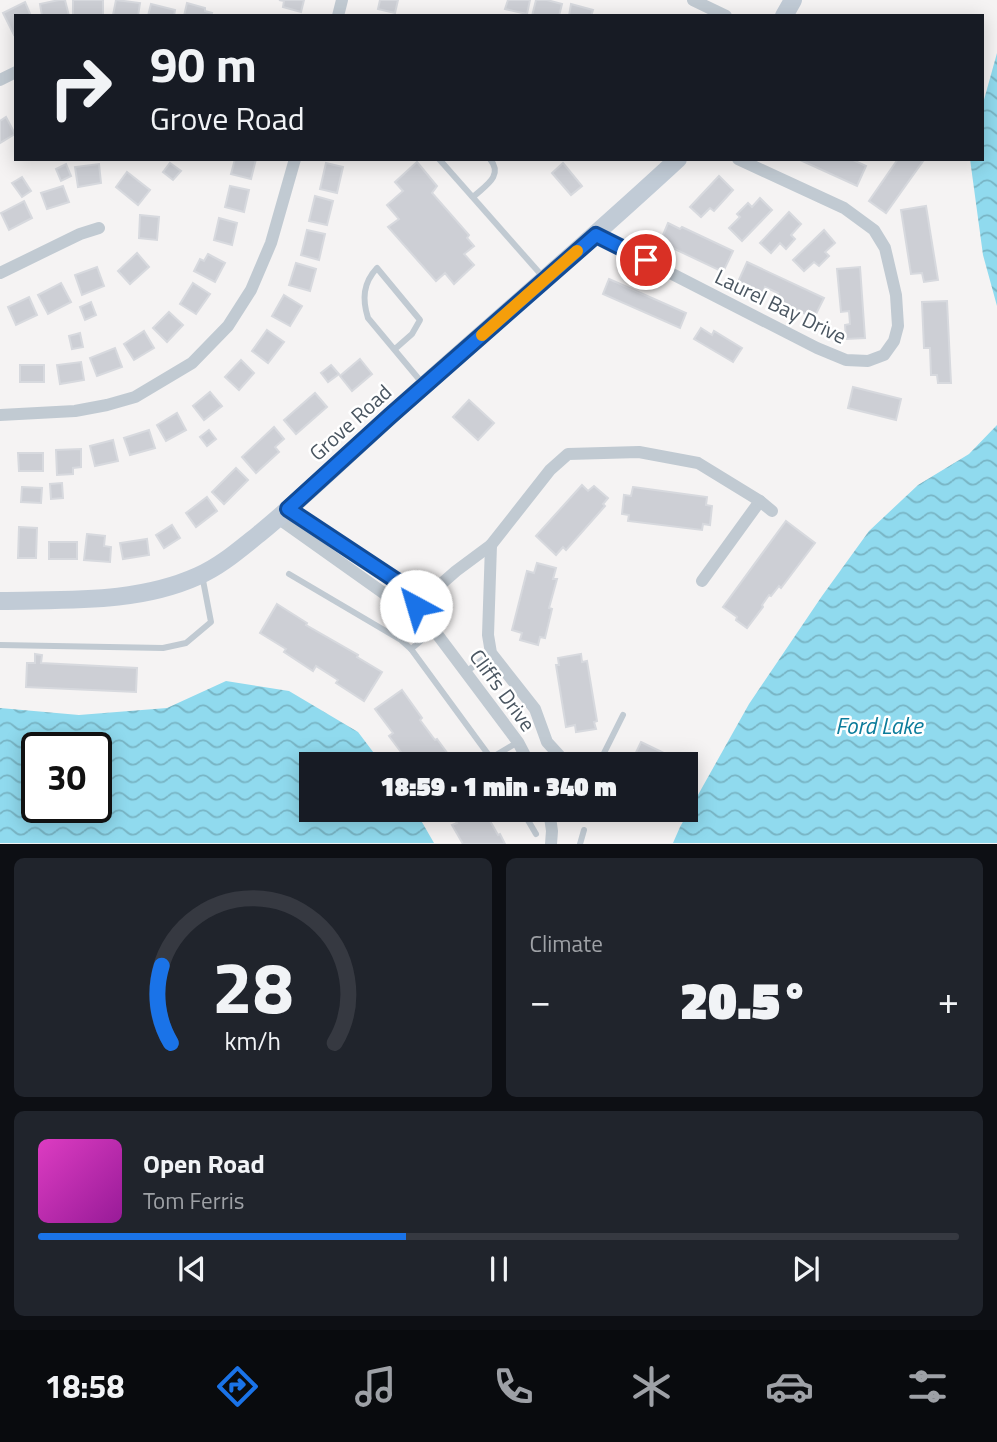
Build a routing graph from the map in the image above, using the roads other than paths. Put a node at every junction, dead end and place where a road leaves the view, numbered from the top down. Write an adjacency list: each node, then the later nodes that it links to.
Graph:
1 (693, 0): 2 (street)
2 (722, 14)
3 (294, 161): 15 (street)
4 (441, 161): 8 (lane)
5 (491, 161): 8 (lane)
6 (676, 161): 10 (main road, Grove Road)
7 (742, 161): 10 (street, Laurel Bay Drive)
8 (473, 197): 12 (lane)
9 (99, 228): 11 (street)
10 (596, 235): 12 (main road, Grove Road)
11 (0, 273)
12 (545, 279): 14 (main road, Grove Road)
13 (394, 349): 13 (lane); 14 (lane)
14 (424, 386): 18 (main road, Grove Road)
15 (0, 415)
16 (760, 501): 17 (street); 19 (street); 22 (street)
17 (772, 511)
18 (283, 514): 20 (main road, Grove Road); 24 (street)
19 (491, 545): 24 (street); 28 (street)
20 (202, 574): 23 (main road, Grove Road); 26 (lane)
21 (289, 574): 27 (lane)
22 (702, 581)
23 (0, 601)
24 (416, 606): 25 (street, Cliffs Drive)
25 (435, 630): 27 (lane); 29 (street, Cliffs Drive)
26 (0, 645)
27 (411, 649): 32 (lane)
28 (491, 653): 29 (lane); 35 (street)
29 (466, 672): 31 (street, Cliffs Drive)
30 (623, 715): 36 (lane)
31 (518, 742): 33 (lane); 34 (street, Cliffs Drive)
32 (487, 752)
33 (501, 752)
34 (523, 752)
35 (556, 752)
36 (604, 752)
37 (529, 822): 40 (lane)
38 (551, 822): 41 (street)
39 (584, 830): 42 (lane)
40 (536, 834)
41 (551, 844)
42 (579, 844)

